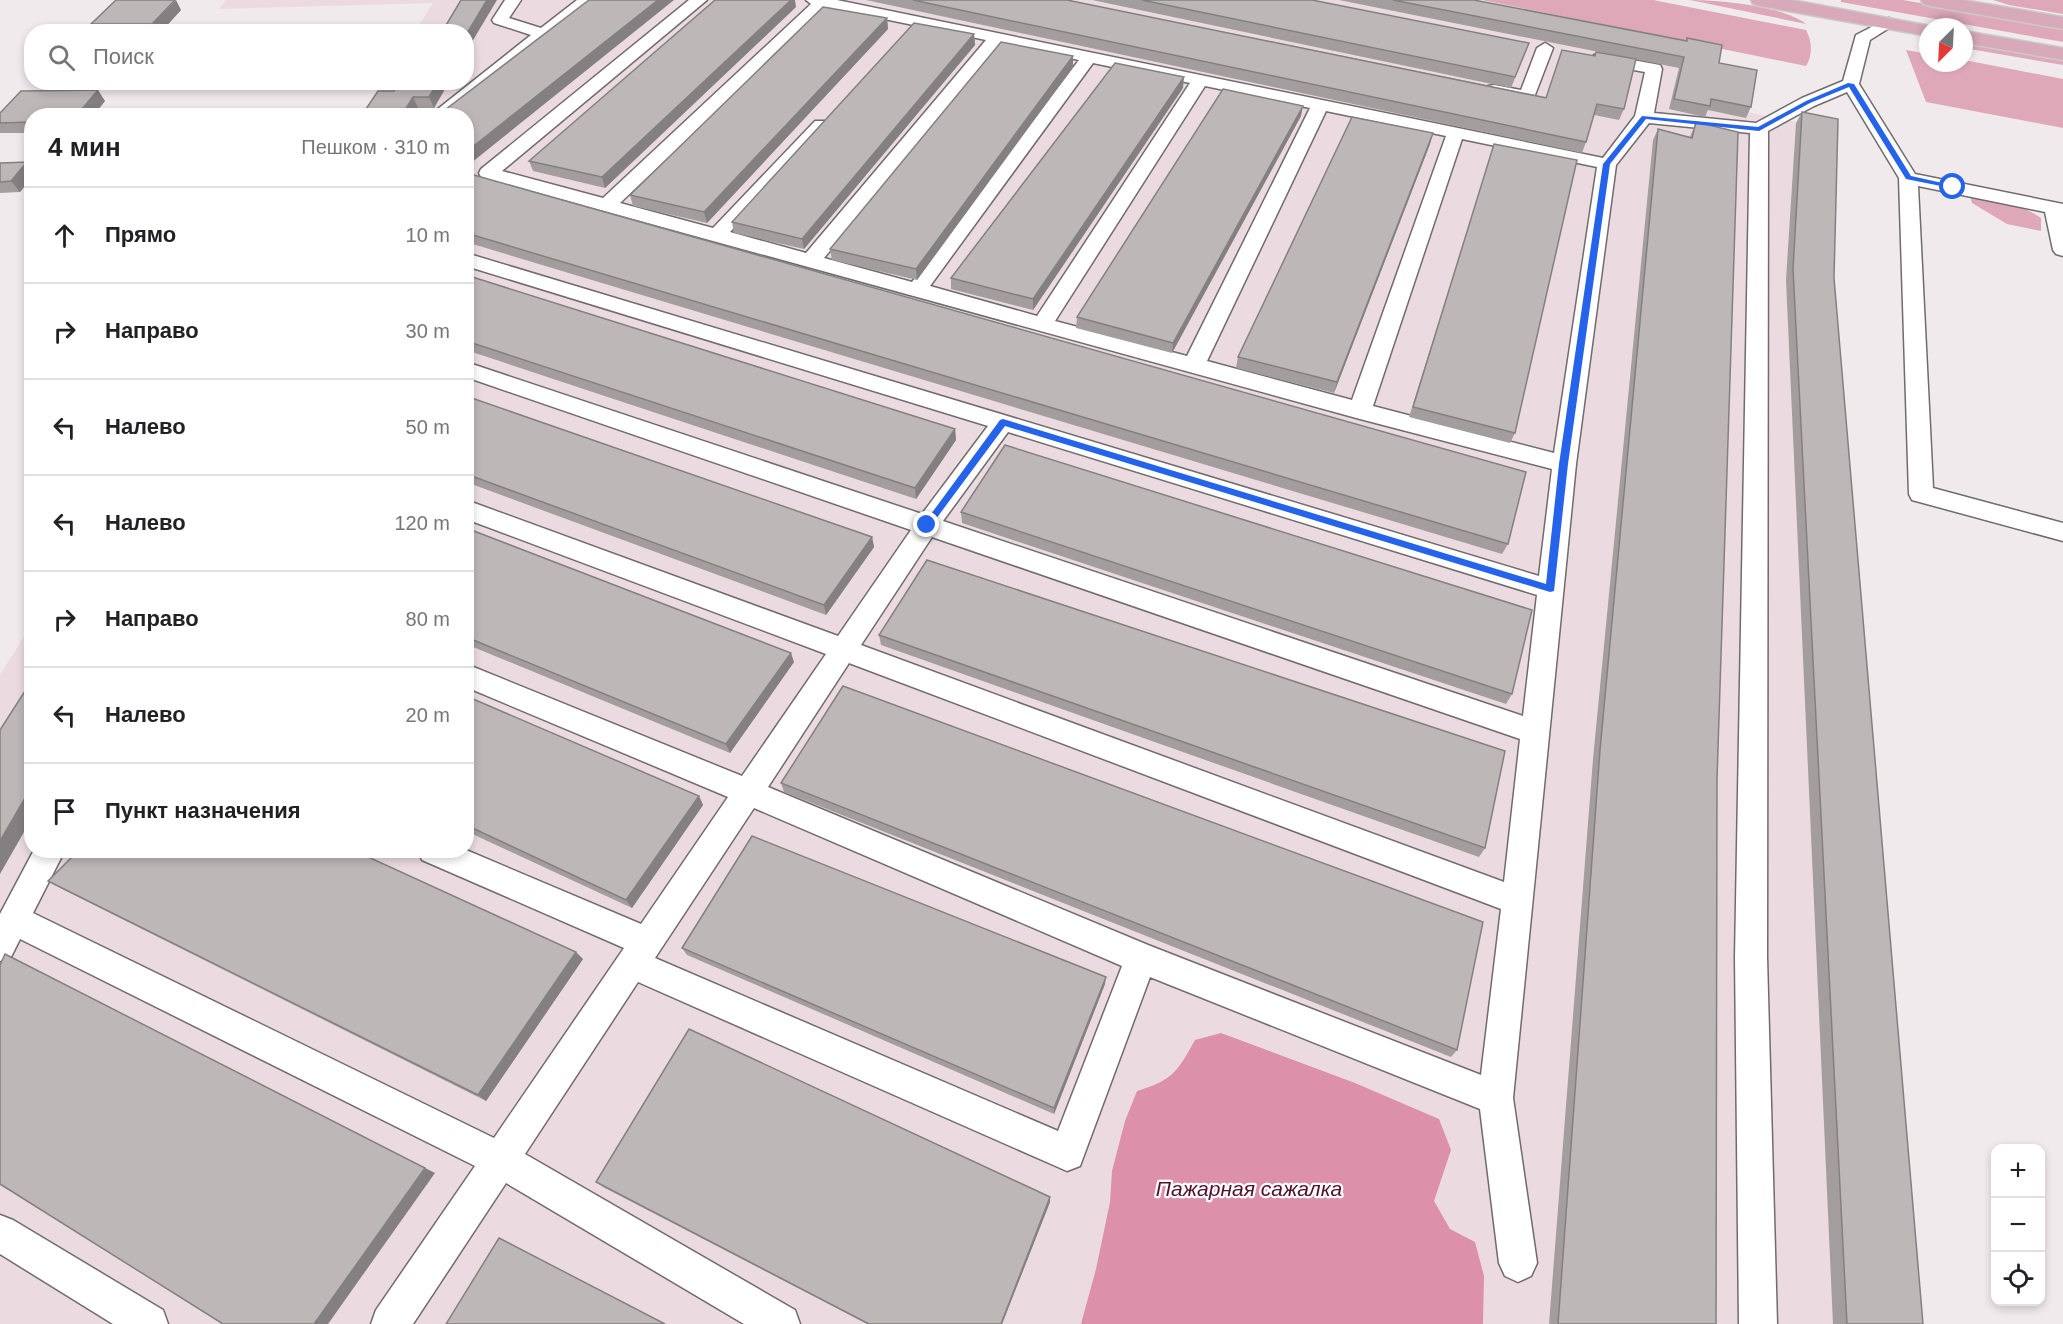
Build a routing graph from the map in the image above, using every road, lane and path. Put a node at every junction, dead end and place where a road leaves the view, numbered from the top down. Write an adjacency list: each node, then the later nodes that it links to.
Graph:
1 (513, 0): 11 (lane)
2 (587, 0): 11 (lane)
3 (699, 0): 32 (lane)
4 (1760, 0): 8 (main road)
5 (1930, 0): 9 (main road)
6 (818, 1): 7 (lane); 32 (lane)
7 (920, 22): 12 (lane); 13 (lane)
8 (1889, 23): 10 (main road); 20 (lane)
9 (2063, 23)
10 (1919, 28)
11 (543, 34): 21 (lane)
12 (998, 38): 17 (lane); 36 (lane)
13 (903, 39)
14 (1973, 39): 16 (main road)
15 (1545, 48): 22 (lane)
16 (2063, 54)
17 (1090, 56): 19 (lane); 38 (lane)
18 (1589, 56): 27 (lane)
19 (1201, 79): 24 (lane); 39 (lane)
20 (1851, 84): 28 (lane); 31 (lane)
21 (474, 87)
22 (1480, 87)
23 (471, 90): 25 (lane)
24 (1321, 104): 29 (lane); 40 (lane)
25 (447, 108)
26 (830, 116): 34 (lane)
27 (1644, 117): 28 (lane); 30 (lane)
28 (1759, 129): 66 (lane)
29 (1456, 132): 30 (lane); 42 (lane)
30 (1606, 164): 44 (lane)
31 (1908, 178): 33 (lane); 47 (lane)
32 (607, 205): 34 (lane)
33 (2059, 209): 35 (lane)
34 (717, 235): 36 (lane)
35 (2063, 250)
36 (812, 259): 38 (lane)
37 (474, 261): 43 (lane)
38 (918, 288): 39 (lane)
39 (1043, 323): 40 (lane)
40 (1194, 365): 42 (lane)
41 (474, 372): 46 (lane)
42 (1360, 411): 44 (lane)
43 (1003, 422): 46 (lane); 48 (lane)
44 (1564, 464): 48 (lane)
45 (474, 512): 49 (lane)
46 (927, 525): 49 (lane); 51 (lane)
47 (2063, 532)
48 (1550, 589): 51 (lane)
49 (843, 649): 52 (lane); 55 (lane)
50 (474, 678): 52 (lane)
51 (1535, 732): 55 (lane)
52 (748, 792): 57 (lane); 58 (lane)
53 (46, 858): 56 (lane)
54 (449, 858): 57 (lane)
55 (1517, 901): 59 (lane)
56 (7, 933): 60 (lane)
57 (640, 954): 58 (lane); 60 (lane)
58 (1141, 958): 59 (lane)
59 (1497, 1098): 62 (lane)
60 (501, 1160): 64 (lane); 65 (lane)
61 (0, 1233): 63 (lane)
62 (1518, 1263)
63 (149, 1324)
64 (390, 1324)
65 (781, 1324)
66 (1758, 1324)

